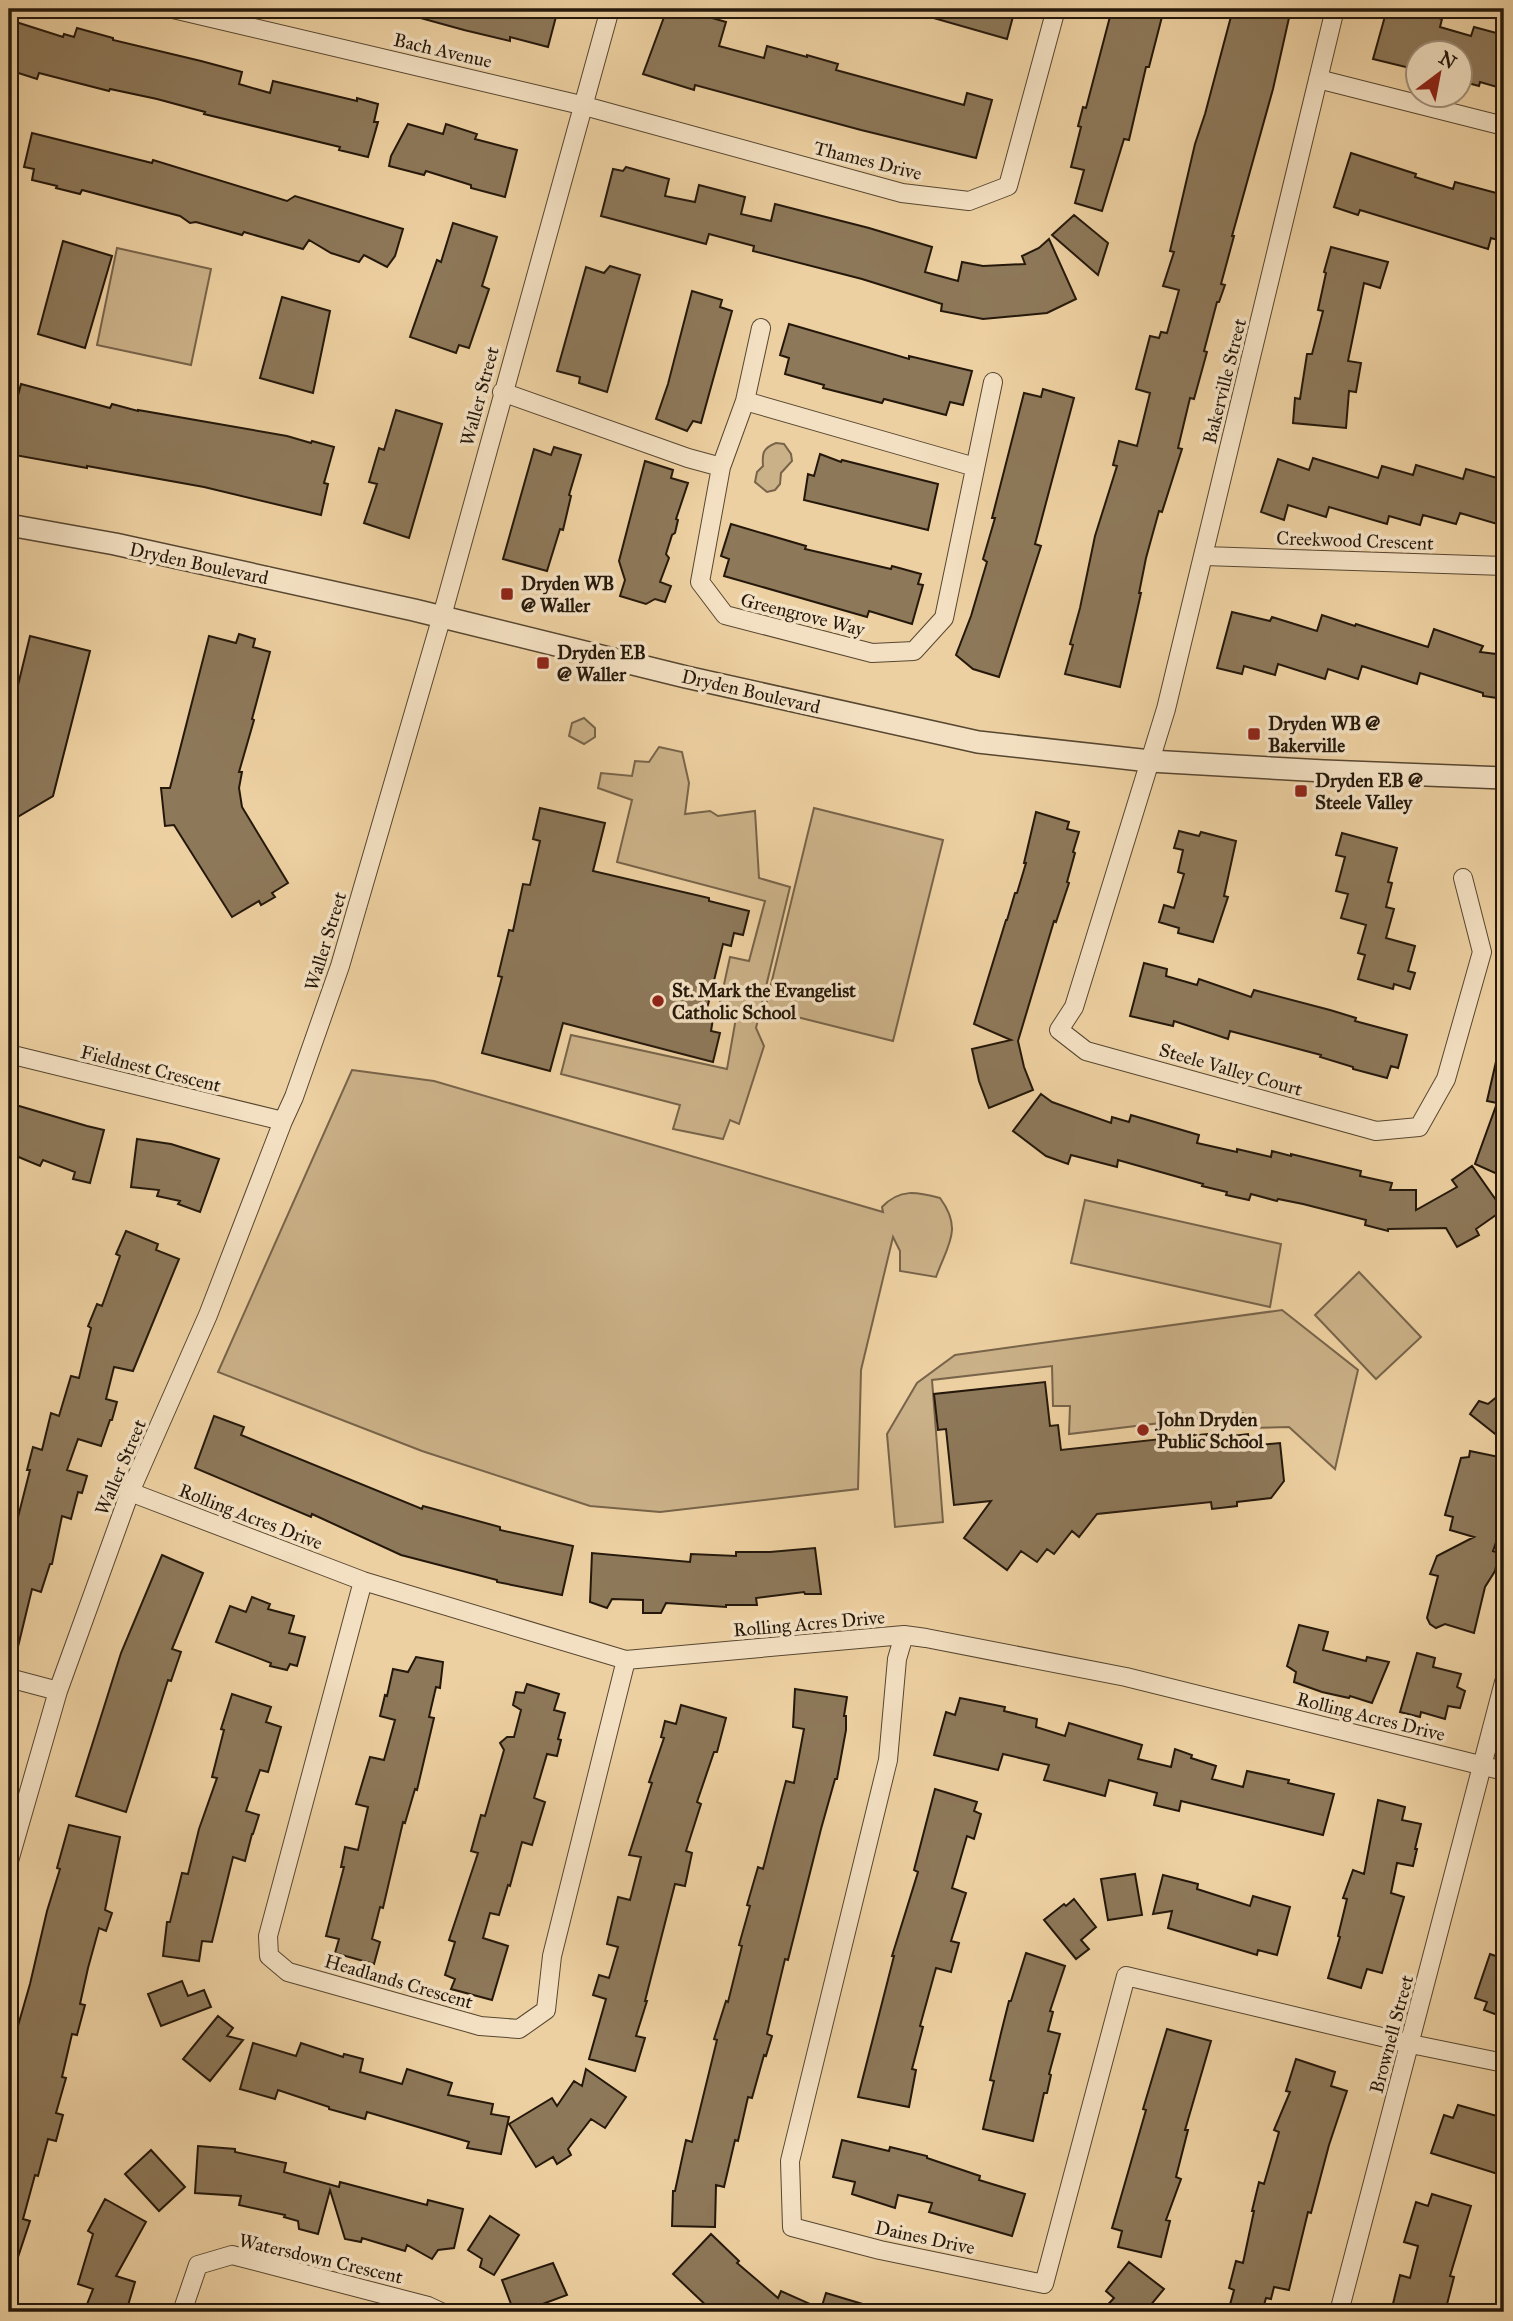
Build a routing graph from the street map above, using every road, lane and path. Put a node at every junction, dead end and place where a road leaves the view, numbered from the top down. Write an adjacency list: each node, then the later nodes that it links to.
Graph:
1 (173, 9): 6 (street, Bach Avenue)
2 (610, 9): 6 (street, Waller Street)
3 (1056, 9): 6 (street, Thames Drive)
4 (1335, 9): 5 (street, Bakerville Street)
5 (1318, 79): 7 (street); 15 (street, Bakerville Street)
6 (582, 105): 10 (street, Waller Street)
7 (1504, 126)
8 (761, 328): 11 (street, Greengrove Way)
9 (993, 382): 13 (street, Greengrove Way)
10 (502, 392): 12 (street); 17 (street, Waller Street)
11 (745, 401): 12 (street, Greengrove Way); 13 (street)
12 (722, 467): 13 (street, Greengrove Way)
13 (975, 467)
14 (9, 525): 17 (street, Dryden Boulevard)
15 (1204, 556): 16 (street, Creekwood Crescent); 18 (street, Bakerville Street)
16 (1504, 566)
17 (442, 616): 18 (street, Dryden Boulevard); 22 (street, Waller Street)
18 (1150, 761): 19 (street, Dryden Boulevard); 20 (street, Steele Valley Court)
19 (1504, 778)
20 (1463, 878)
21 (9, 1054): 22 (street, Fieldnest Crescent)
22 (283, 1121): 23 (street, Waller Street)
23 (130, 1492): 24 (street, Rolling Acres Drive); 29 (street, Waller Street)
24 (363, 1581): 26 (street, Rolling Acres Drive); 26 (street, Headlands Crescent)
25 (904, 1635): 26 (street, Rolling Acres Drive); 30 (street, Rolling Acres Drive); 33 (street, Daines Drive)
26 (626, 1660)
27 (9, 1678): 29 (street)
28 (1504, 1682): 30 (street, Brownell Street)
29 (58, 1690): 32 (street, Waller Street)
30 (1482, 1766): 31 (street, Rolling Acres Drive); 33 (street, Brownell Street)
31 (1504, 1771)
32 (9, 1861)
33 (1411, 2044): 34 (street); 37 (street, Brownell Street)
34 (1504, 2063)
35 (182, 2312): 36 (street, Watersdown Crescent)
36 (440, 2312)
37 (1339, 2312)

